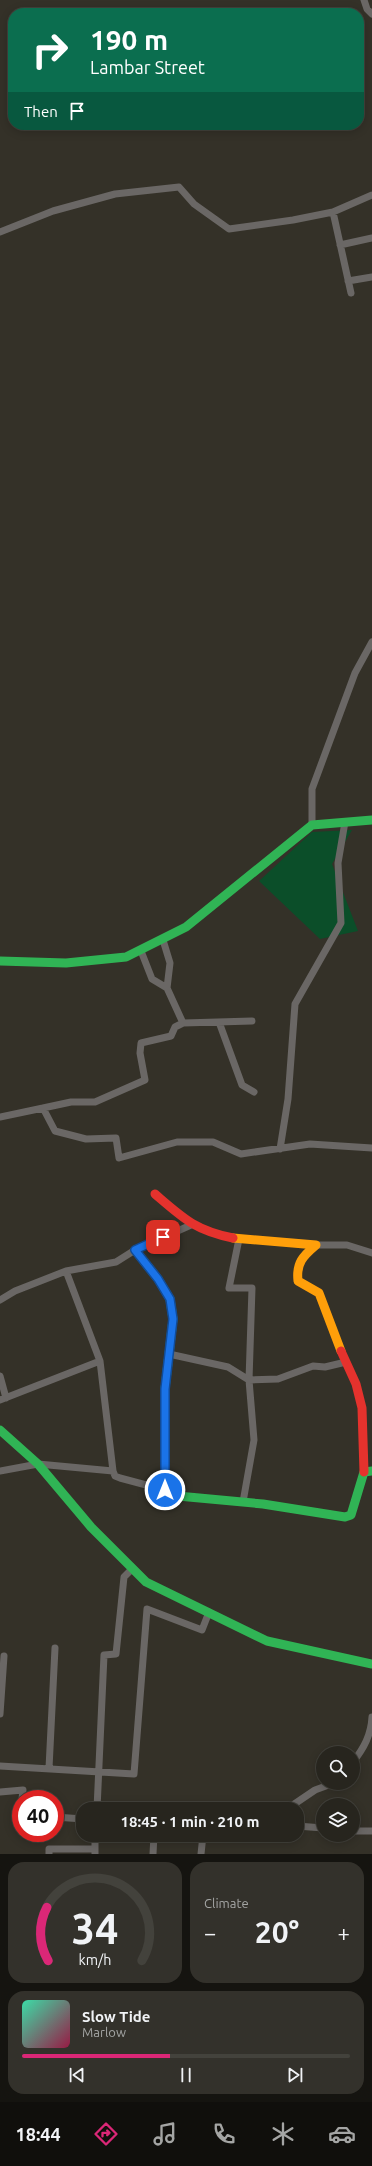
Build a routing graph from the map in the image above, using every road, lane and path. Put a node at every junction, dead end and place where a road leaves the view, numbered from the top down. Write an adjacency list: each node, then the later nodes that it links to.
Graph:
1 (364, 0): 2 (street)
2 (372, 14)
3 (372, 195): 4 (street)
4 (333, 212): 5 (street); 7 (street)
5 (0, 232)
6 (372, 238): 7 (street)
7 (340, 245): 9 (street)
8 (372, 277): 9 (street)
9 (348, 281): 10 (street)
10 (351, 293)
11 (372, 642): 14 (street)
12 (372, 820): 13 (street)
13 (345, 822): 14 (street); 26 (street)
14 (312, 824): 15 (street)
15 (163, 940): 16 (street); 18 (street)
16 (141, 951): 17 (street); 18 (street)
17 (0, 961)
18 (167, 988): 21 (street)
19 (252, 1021): 20 (street)
20 (219, 1022): 21 (street); 22 (street)
21 (184, 1023): 23 (street)
22 (254, 1092)
23 (43, 1108): 24 (street); 26 (street)
24 (0, 1117)
25 (372, 1148): 26 (street)
26 (280, 1149)
27 (155, 1194): 28 (street)
28 (191, 1225): 29 (street); 31 (street)
29 (239, 1239): 30 (street); 39 (street)
30 (316, 1245): 32 (street); 37 (street)
31 (135, 1250): 33 (street); 35 (street)
32 (372, 1253)
33 (66, 1271): 34 (street); 36 (street)
34 (0, 1300)
35 (169, 1354): 39 (street); 46 (street)
36 (100, 1361): 40 (street); 45 (street)
37 (346, 1362): 39 (street); 44 (street)
38 (0, 1376): 40 (street)
39 (249, 1380): 47 (street)
40 (3, 1399)
41 (0, 1430): 42 (street)
42 (38, 1464): 43 (street); 45 (street); 48 (street)
43 (0, 1471)
44 (368, 1471): 47 (street)
45 (113, 1472): 46 (street)
46 (165, 1490): 47 (street)
47 (243, 1502)
48 (132, 1568): 49 (street); 58 (street)
49 (209, 1612): 52 (street); 58 (street)
50 (56, 1648): 57 (street)
51 (4, 1656): 53 (street)
52 (372, 1664)
53 (0, 1714)
54 (372, 1718): 55 (street)
55 (360, 1753)
56 (0, 1766): 57 (street)
57 (49, 1768): 58 (street)
58 (100, 1772): 62 (street)
59 (316, 1790): 63 (street)
60 (12, 1791): 61 (street)
61 (0, 1792)
62 (98, 1802)
63 (298, 1802)
64 (64, 1818): 65 (street)
65 (76, 1818)
66 (304, 1827): 67 (street)
67 (316, 1827)
68 (360, 1830): 69 (street)
69 (372, 1831)
70 (154, 1842): 74 (street)
71 (202, 1842): 75 (street)
72 (95, 1851): 73 (street)
73 (49, 1854)
74 (153, 1854)
75 (201, 1854)

